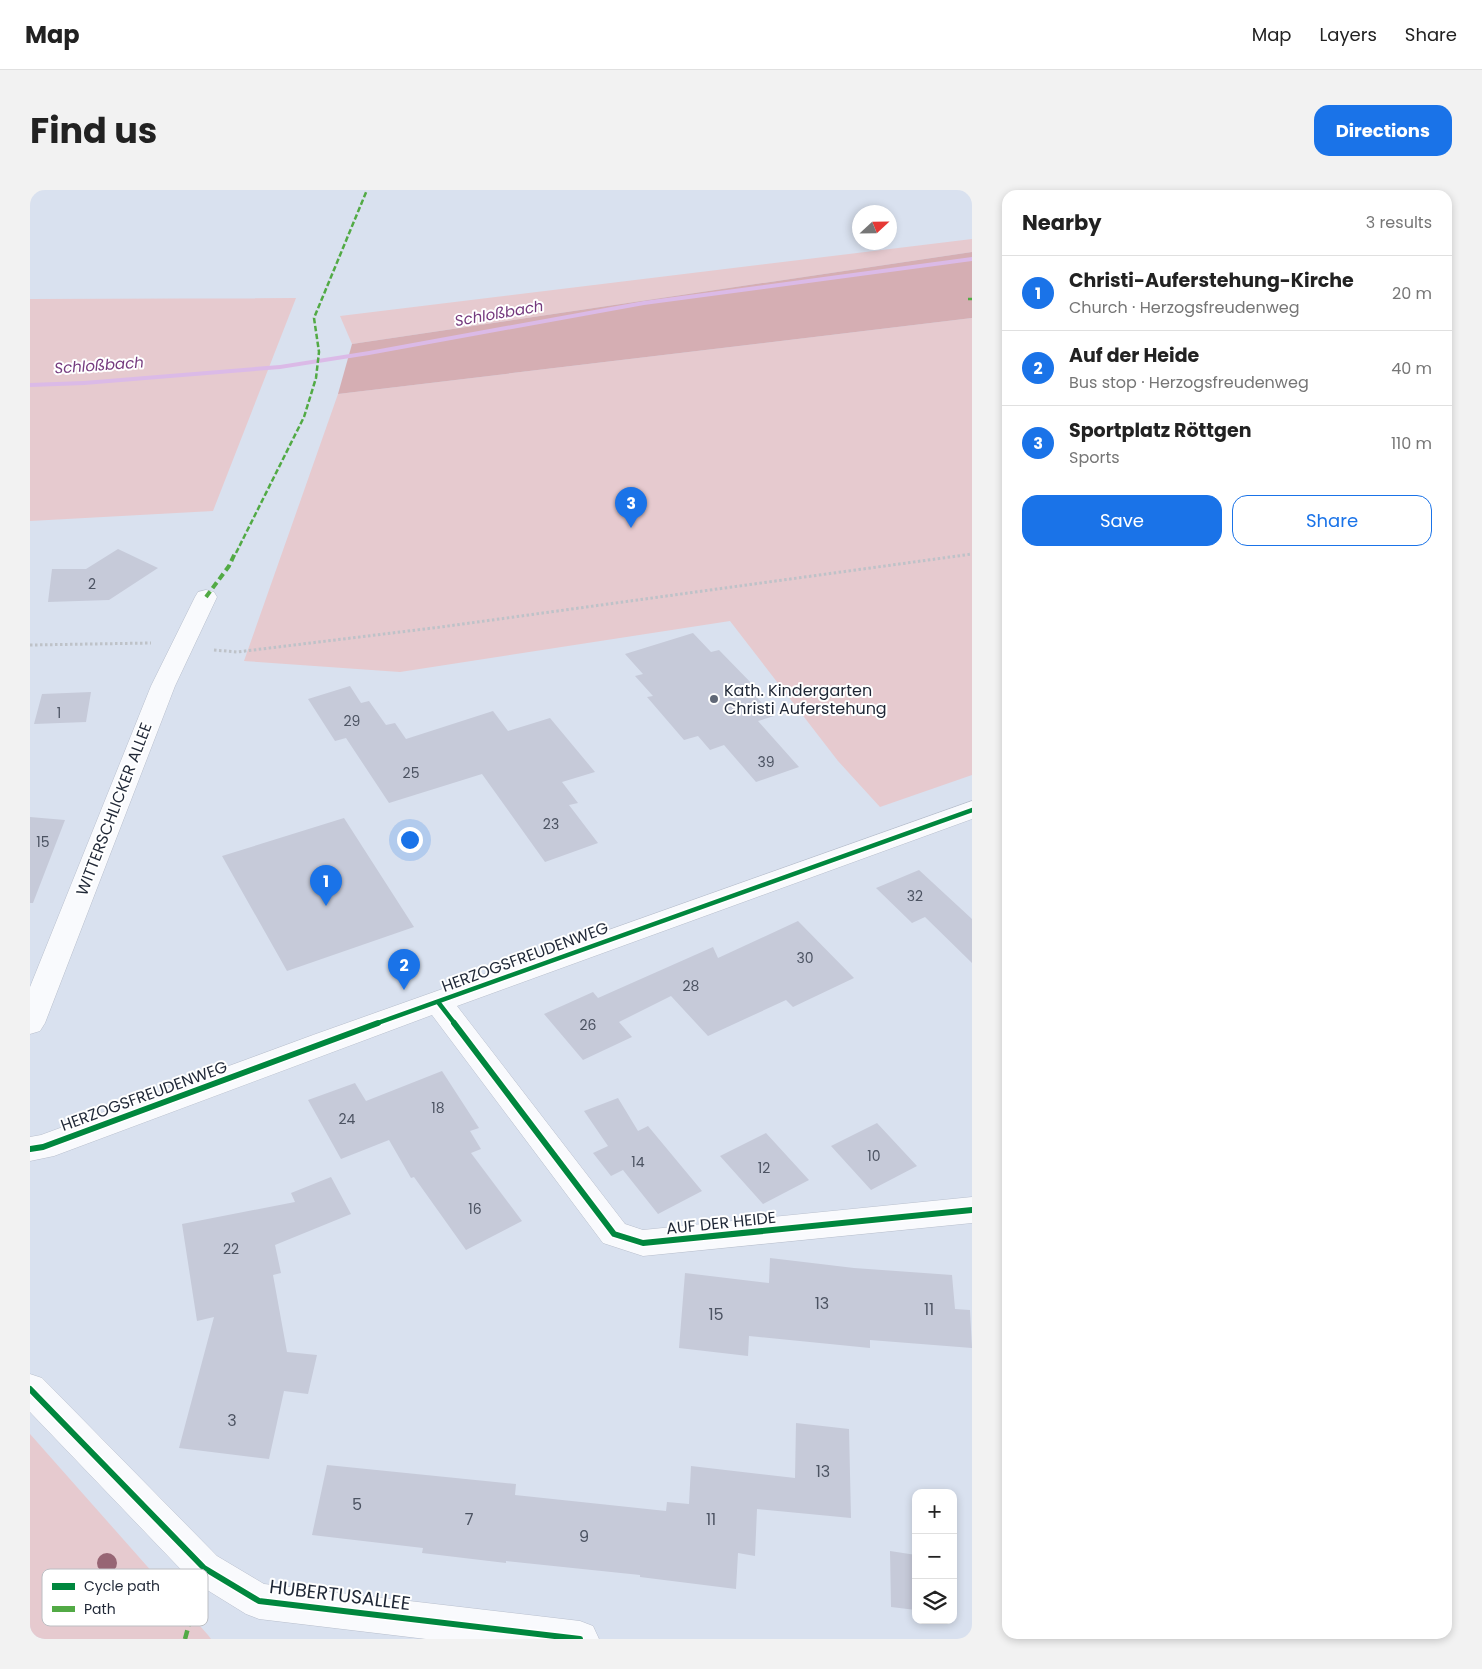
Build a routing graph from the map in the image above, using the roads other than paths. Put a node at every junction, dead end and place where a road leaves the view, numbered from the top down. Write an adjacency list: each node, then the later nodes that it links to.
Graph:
1 (206, 597): 4 (street, WITTERSCHLICKER ALLEE)
2 (972, 810): 3 (street, HERZOGSFREUDENWEG)
3 (438, 1002): 5 (street, HERZOGSFREUDENWEG); 6 (street, AUF DER HEIDE)
4 (30, 1024)
5 (30, 1149)
6 (972, 1210)
7 (30, 1389): 8 (street, HUBERTUSALLEE)
8 (206, 1569)
9 (208, 1570): 10 (street, HUBERTUSALLEE)
10 (580, 1639)

